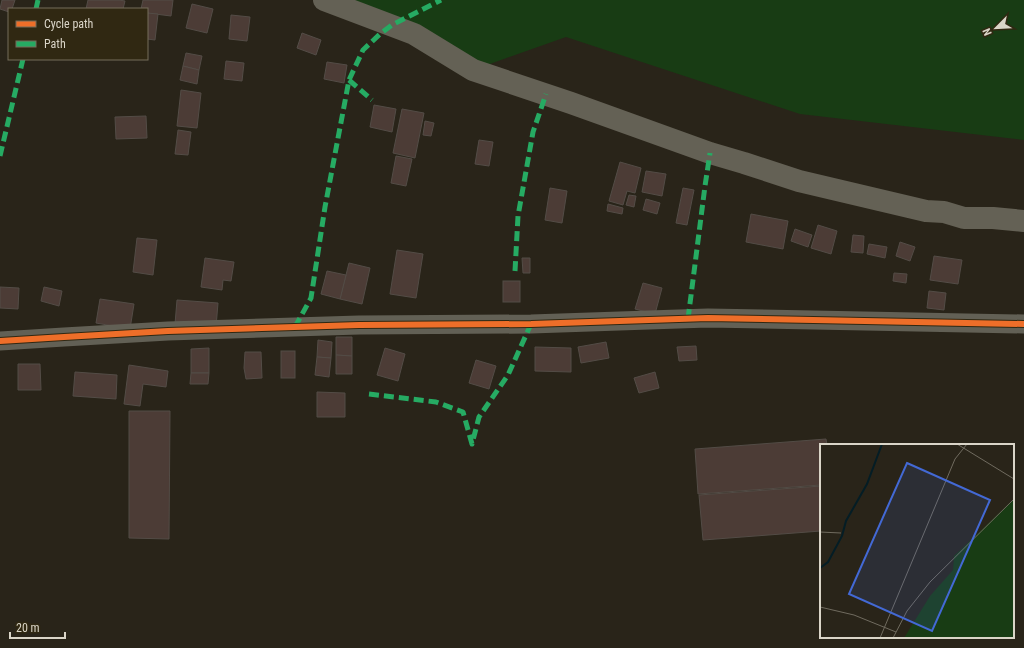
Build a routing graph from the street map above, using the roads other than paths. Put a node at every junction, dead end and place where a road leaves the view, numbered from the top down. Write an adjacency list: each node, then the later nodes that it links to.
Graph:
1 (324, 0): 2 (main road)
2 (1024, 221)
3 (1024, 324): 4 (street)
4 (0, 341)

